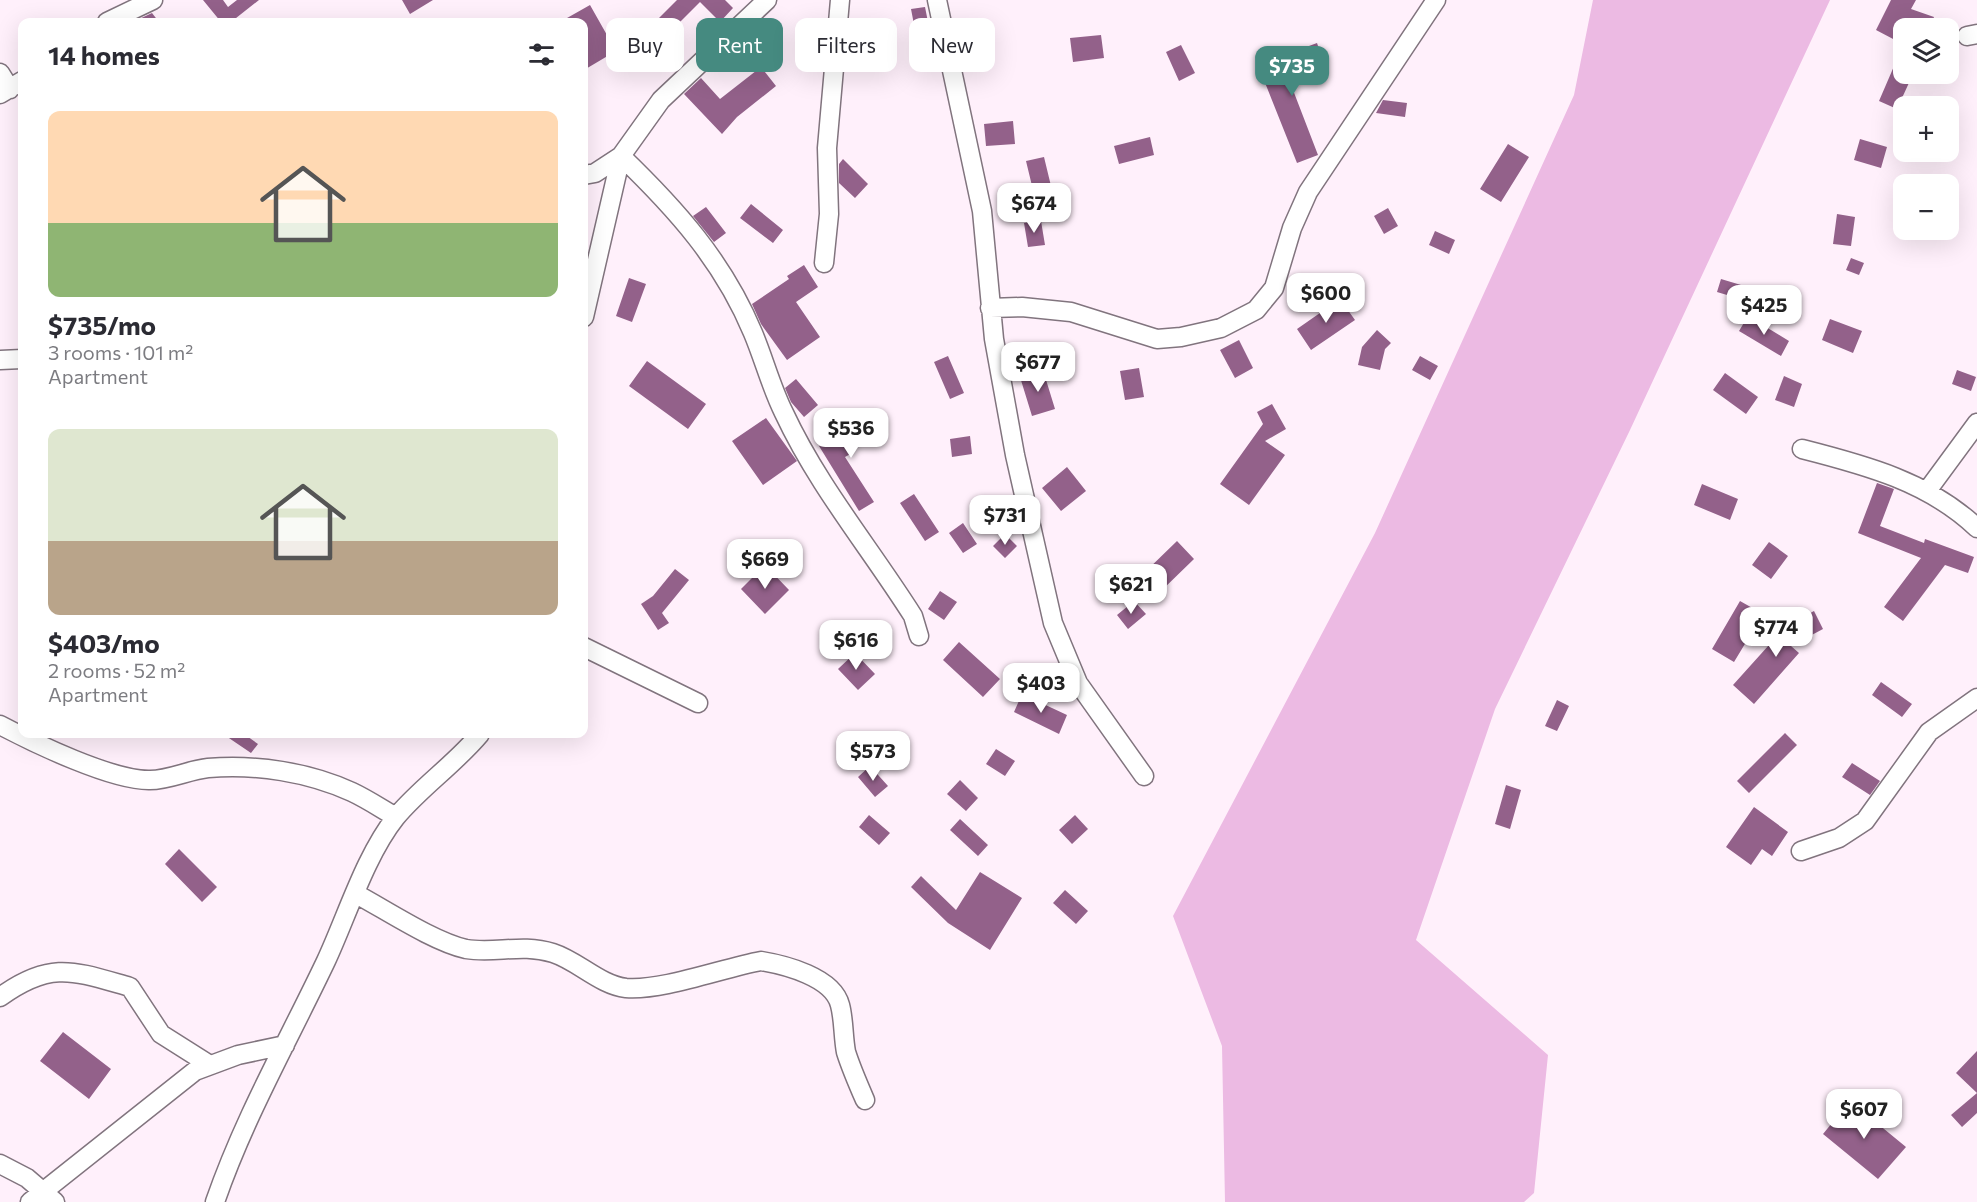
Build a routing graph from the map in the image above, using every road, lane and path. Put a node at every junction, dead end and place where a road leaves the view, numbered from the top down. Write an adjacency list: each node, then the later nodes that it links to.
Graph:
1 (153, 0): 6 (street)
2 (767, 0): 9 (street)
3 (840, 0): 11 (street)
4 (937, 0): 13 (street)
5 (1436, 0): 13 (street)
6 (115, 18)
7 (0, 73): 8 (street)
8 (11, 88)
9 (621, 156): 10 (street); 12 (street); 20 (street)
10 (588, 174)
11 (824, 263)
12 (588, 300)
13 (990, 308): 28 (street)
14 (18, 359): 15 (street)
15 (0, 360)
16 (1977, 423): 18 (street)
17 (1802, 449): 18 (street)
18 (1927, 491): 19 (street)
19 (1977, 528)
20 (919, 636)
21 (588, 649): 23 (street)
22 (1977, 698): 30 (street)
23 (698, 703)
24 (0, 725): 25 (street)
25 (18, 735)
26 (24, 738): 29 (street)
27 (477, 738): 29 (street)
28 (1144, 776)
29 (396, 817): 31 (street)
30 (1801, 851)
31 (356, 894): 33 (street); 35 (street)
32 (0, 997): 34 (street)
33 (285, 1045): 34 (street); 38 (street)
34 (210, 1065): 37 (street)
35 (865, 1100)
36 (0, 1164): 37 (street)
37 (43, 1198)
38 (215, 1202)

